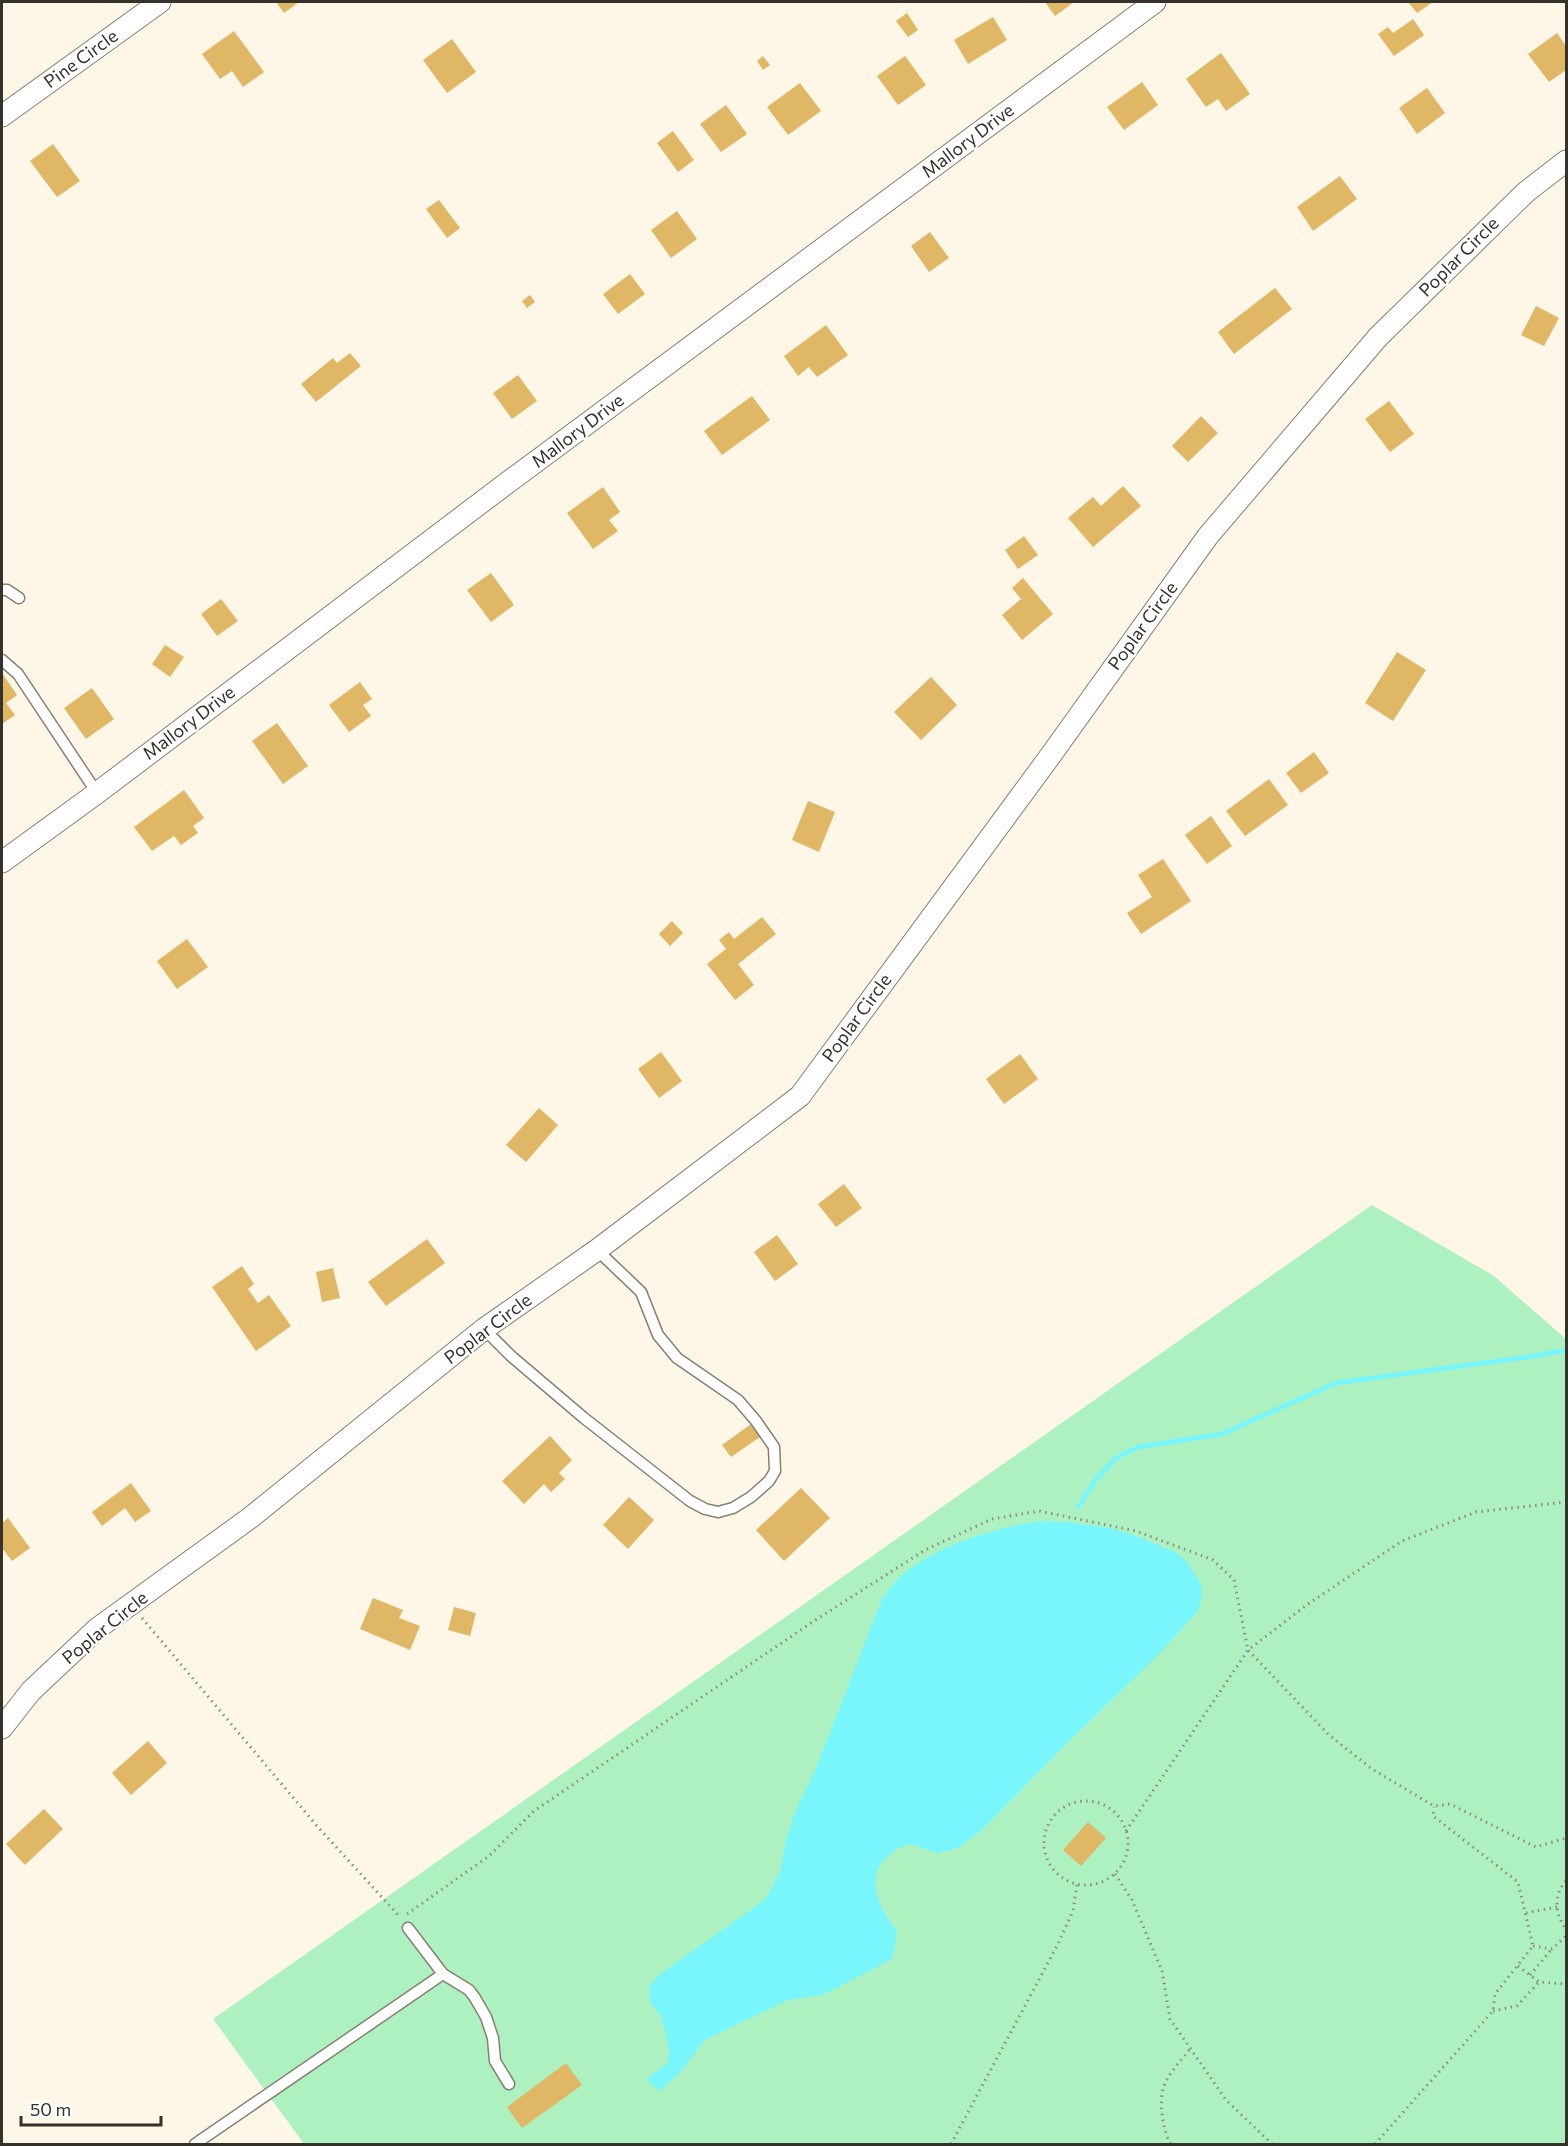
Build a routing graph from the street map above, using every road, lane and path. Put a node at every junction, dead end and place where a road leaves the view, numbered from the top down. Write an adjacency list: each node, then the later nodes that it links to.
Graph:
1 (160, 2): 3 (street, Pine Circle)
2 (1155, 2): 8 (street, Mallory Drive)
3 (2, 116)
4 (1566, 161): 10 (street, Poplar Circle)
5 (2, 590): 6 (lane)
6 (19, 598)
7 (2, 660): 8 (lane)
8 (97, 793): 9 (street, Mallory Drive)
9 (2, 862)
10 (597, 1250): 11 (street, Poplar Circle); 11 (lane)
11 (484, 1329): 13 (street, Poplar Circle)
12 (1566, 1502): 14 (path)
13 (130, 1605): 14 (path); 15 (street, Poplar Circle)
14 (1248, 1650): 16 (path); 17 (path)
15 (2, 1728)
16 (1434, 1806): 18 (path); 23 (path)
17 (1126, 1831): 19 (path); 21 (path)
18 (1566, 1838)
19 (1115, 1874): 21 (path); 35 (path)
20 (1566, 1881): 22 (path)
21 (1077, 1884): 38 (path)
22 (1557, 1907): 23 (path); 25 (path)
23 (1525, 1914): 27 (path)
24 (408, 1928): 30 (lane)
25 (1566, 1929)
26 (1566, 1936): 28 (path)
27 (1533, 1946): 28 (path); 29 (path)
28 (1552, 1949): 31 (path)
29 (1518, 1965): 31 (path); 34 (path)
30 (443, 1974): 36 (lane); 37 (lane)
31 (1530, 1975): 32 (path)
32 (1539, 1982): 33 (path); 34 (path)
33 (1566, 1984)
34 (1493, 2012): 41 (path)
35 (1190, 2049): 39 (path); 40 (path)
36 (509, 2084)
37 (195, 2145)
38 (951, 2145)
39 (1170, 2145)
40 (1272, 2145)
41 (1375, 2145)

